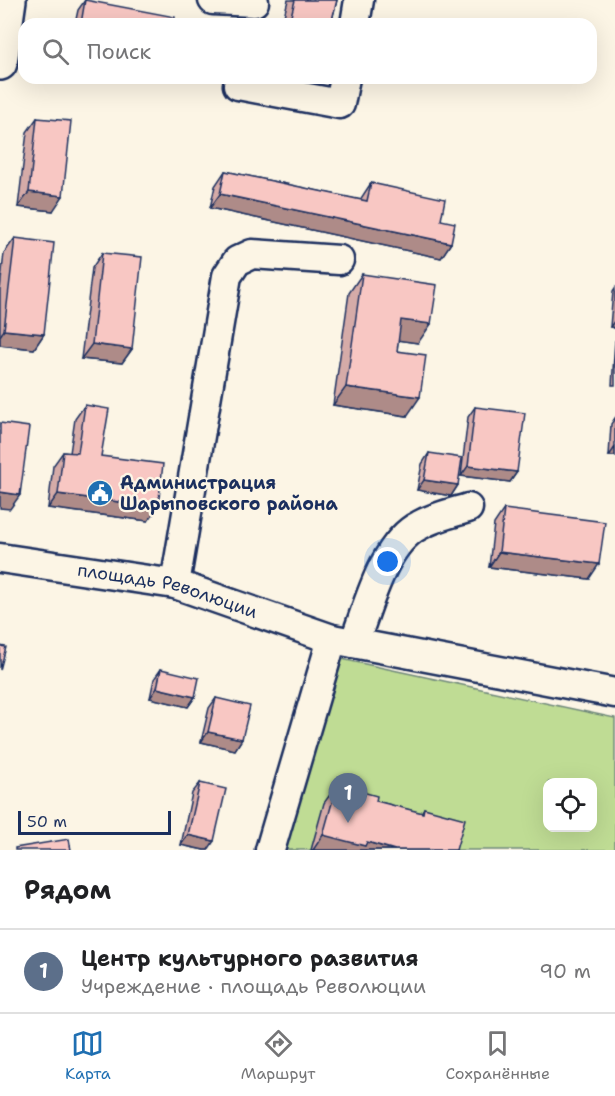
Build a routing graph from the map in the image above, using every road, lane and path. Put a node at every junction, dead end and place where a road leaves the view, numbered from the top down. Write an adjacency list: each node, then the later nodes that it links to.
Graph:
1 (9, 0): 6 (main road)
2 (213, 0): 4 (street)
3 (359, 0): 5 (street)
4 (253, 9)
5 (356, 18)
6 (0, 63)
7 (238, 84): 8 (street)
8 (344, 84)
9 (339, 260): 12 (street)
10 (468, 508): 13 (street)
11 (0, 558): 12 (street, площадь Революции)
12 (175, 585): 13 (street, площадь Революции)
13 (343, 641): 14 (street, площадь Революции); 15 (street)
14 (615, 693)
15 (270, 850)

